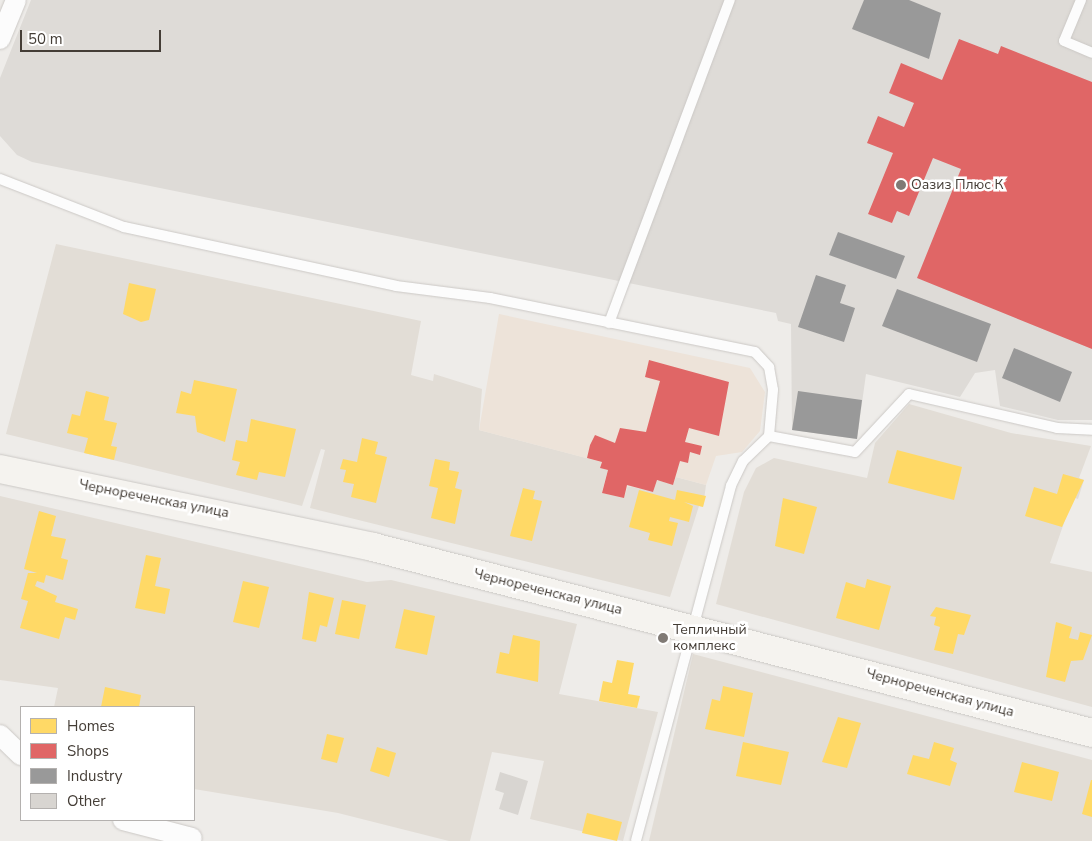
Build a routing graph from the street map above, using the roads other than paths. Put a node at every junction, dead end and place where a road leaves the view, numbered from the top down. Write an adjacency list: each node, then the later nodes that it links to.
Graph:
1 (16, 0): 4 (street)
2 (730, 0): 7 (lane)
3 (1081, 0): 5 (lane)
4 (0, 39)
5 (1092, 52)
6 (0, 179): 7 (lane)
7 (609, 323): 9 (lane)
8 (1092, 430): 9 (lane)
9 (769, 436): 11 (lane)
10 (0, 469): 11 (street, Чернореченская улица)
11 (691, 629): 12 (street, Чернореченская улица); 17 (lane)
12 (1092, 733)
13 (0, 735): 14 (street)
14 (20, 754)
15 (127, 821): 16 (street)
16 (192, 838)
17 (636, 841)

